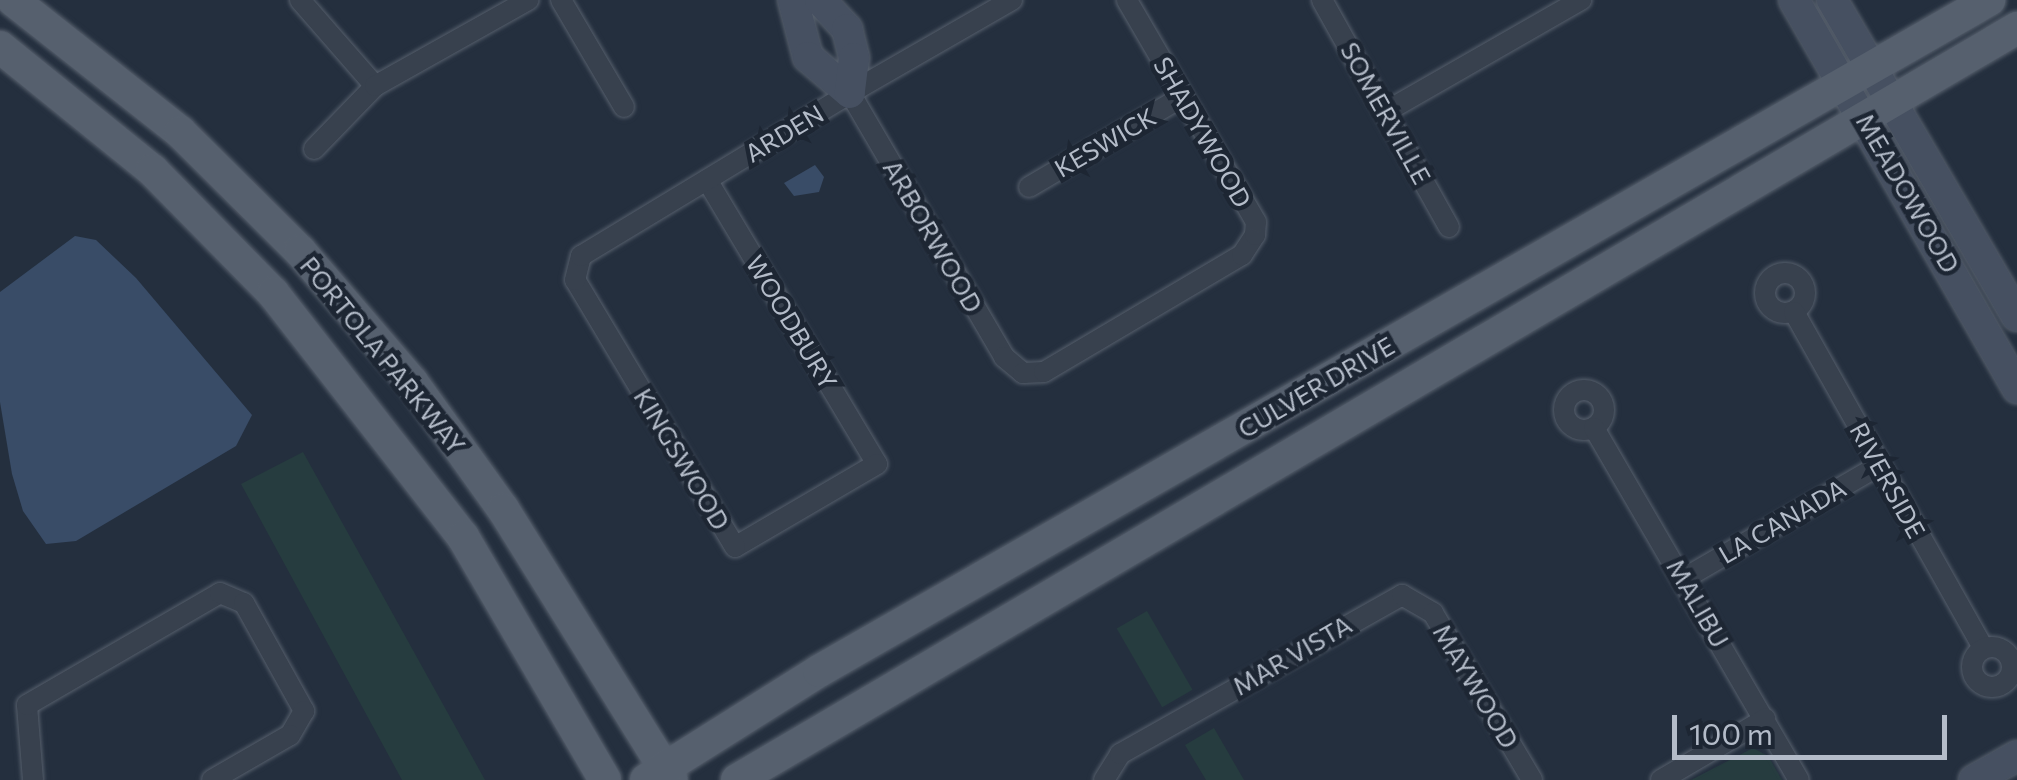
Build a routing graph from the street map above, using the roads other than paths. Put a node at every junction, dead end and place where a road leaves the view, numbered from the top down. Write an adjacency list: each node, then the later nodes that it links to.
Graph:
1 (14, 0): 41 (main road, PORTOLA PARKWAY)
2 (300, 0): 18 (street)
3 (528, 0): 18 (street)
4 (561, 0): 21 (street)
5 (793, 0): 19 (main road, ARBORWOOD)
6 (820, 0): 19 (main road)
7 (1012, 0): 19 (street, ARDEN)
8 (1127, 0): 20 (street, SHADYWOOD)
9 (1322, 0): 23 (street, SOMERVILLE)
10 (1581, 0): 14 (street)
11 (1794, 0): 17 (main road, MEADOWOOD)
12 (1832, 0): 17 (main road, MEADOWOOD)
13 (1988, 0): 17 (main road, CULVER DRIVE)
14 (1547, 8): 23 (street)
15 (2017, 28): 22 (main road, CULVER DRIVE)
16 (0, 47): 44 (main road, PORTOLA PARKWAY)
17 (1858, 76): 22 (main road, MEADOWOOD); 41 (main road, CULVER DRIVE)
18 (375, 86): 24 (street)
19 (850, 93): 25 (street, ARDEN); 31 (street, ARBORWOOD)
20 (1182, 98): 26 (street, KESWICK); 31 (street, SHADYWOOD)
21 (624, 107)
22 (1878, 109): 30 (main road, MEADOWOOD); 32 (main road, MEADOWOOD); 45 (main road, CULVER DRIVE)
23 (1387, 111): 27 (street, SOMERVILLE)
24 (314, 149)
25 (706, 180): 28 (street, ARDEN); 34 (street, WOODBURY)
26 (1029, 187)
27 (1450, 227)
28 (576, 280): 34 (street, KINGSWOOD)
29 (1794, 312): 35 (street, RIVERSIDE)
30 (2017, 316)
31 (1023, 373)
32 (2017, 388)
33 (1594, 428): 36 (street, MALIBU)
34 (877, 464)
35 (1880, 465): 36 (street, LA CANADA); 38 (street, RIVERSIDE)
36 (1684, 578): 39 (street, MALIBU)
37 (1414, 597): 46 (street, MAR VISTA); 47 (street, MAYWOOD)
38 (1982, 648)
39 (1765, 719): 48 (street); 49 (street, MALIBU)
40 (2017, 756): 50 (main road)
41 (661, 776)
42 (33, 780): 43 (street)
43 (212, 780)
44 (604, 780)
45 (737, 780)
46 (1104, 780)
47 (1532, 780)
48 (1661, 780)
49 (1799, 780)
50 (1974, 780)

